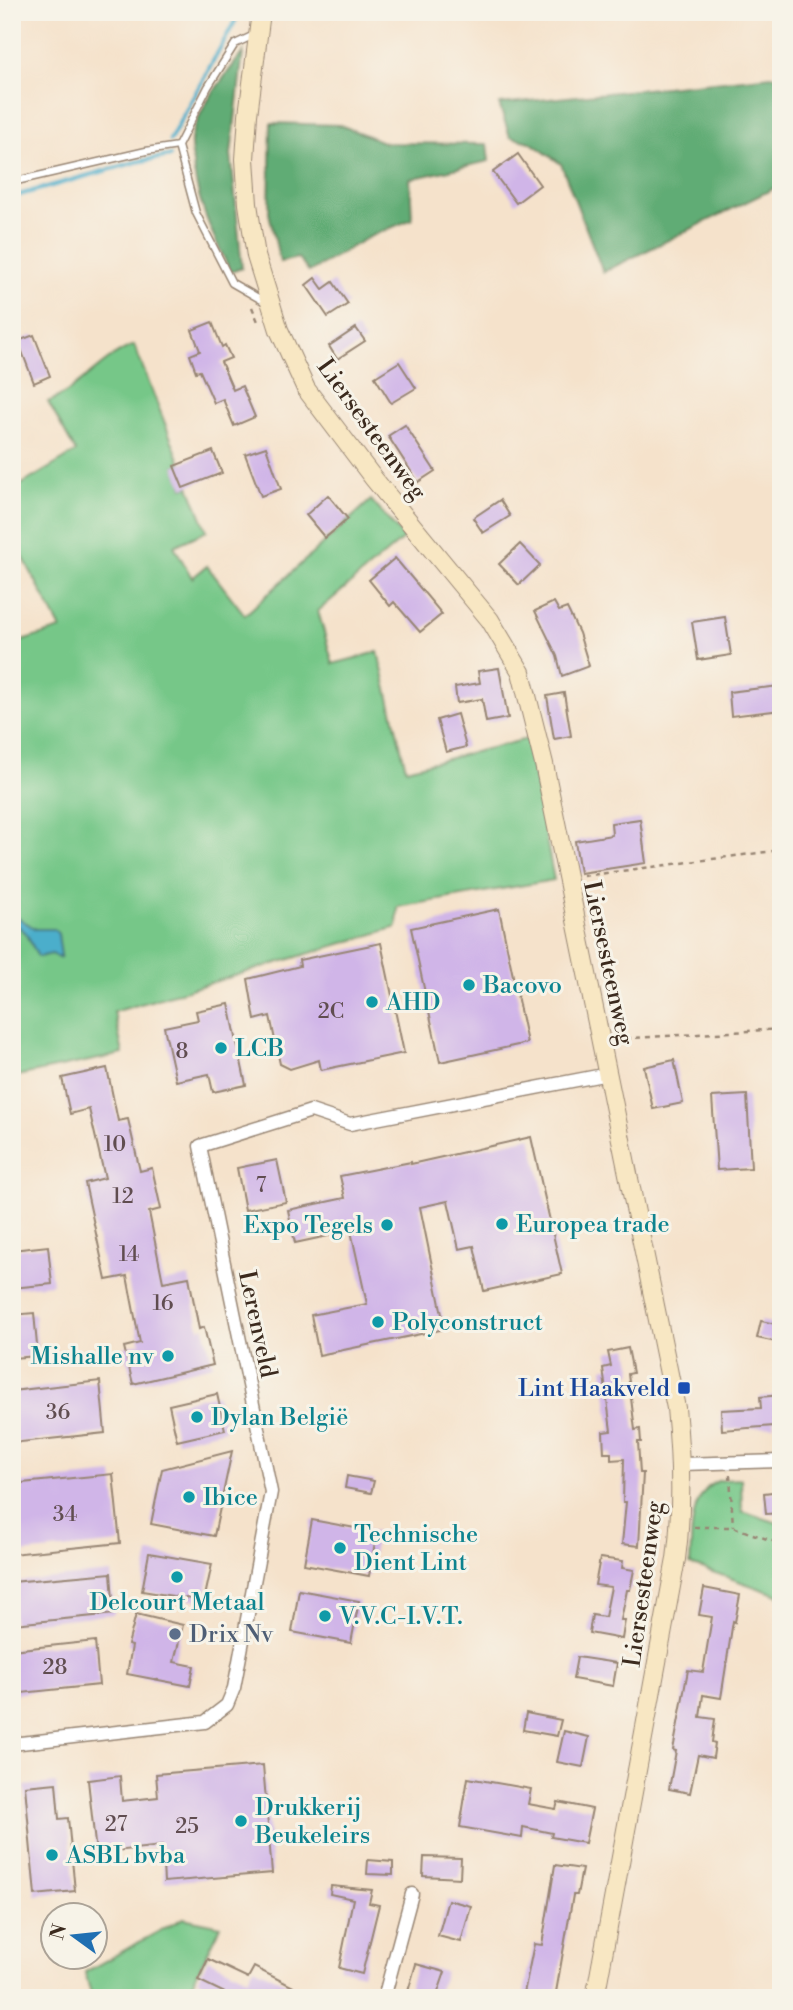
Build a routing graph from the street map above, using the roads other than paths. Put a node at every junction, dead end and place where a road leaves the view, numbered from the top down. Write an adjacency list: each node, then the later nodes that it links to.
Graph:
1 (261, 12): 2 (street, Liersesteenweg)
2 (259, 33): 3 (lane); 5 (street, Liersesteenweg)
3 (178, 146): 4 (lane); 5 (lane)
4 (12, 182)
5 (269, 303): 6 (street, Liersesteenweg)
6 (608, 1074): 8 (street, Liersesteenweg); 9 (street, Lerenveld)
7 (781, 1461): 8 (street)
8 (682, 1464): 12 (street, Liersesteenweg)
9 (12, 1744)
10 (412, 1894): 11 (street)
11 (384, 1998)
12 (595, 1998)

